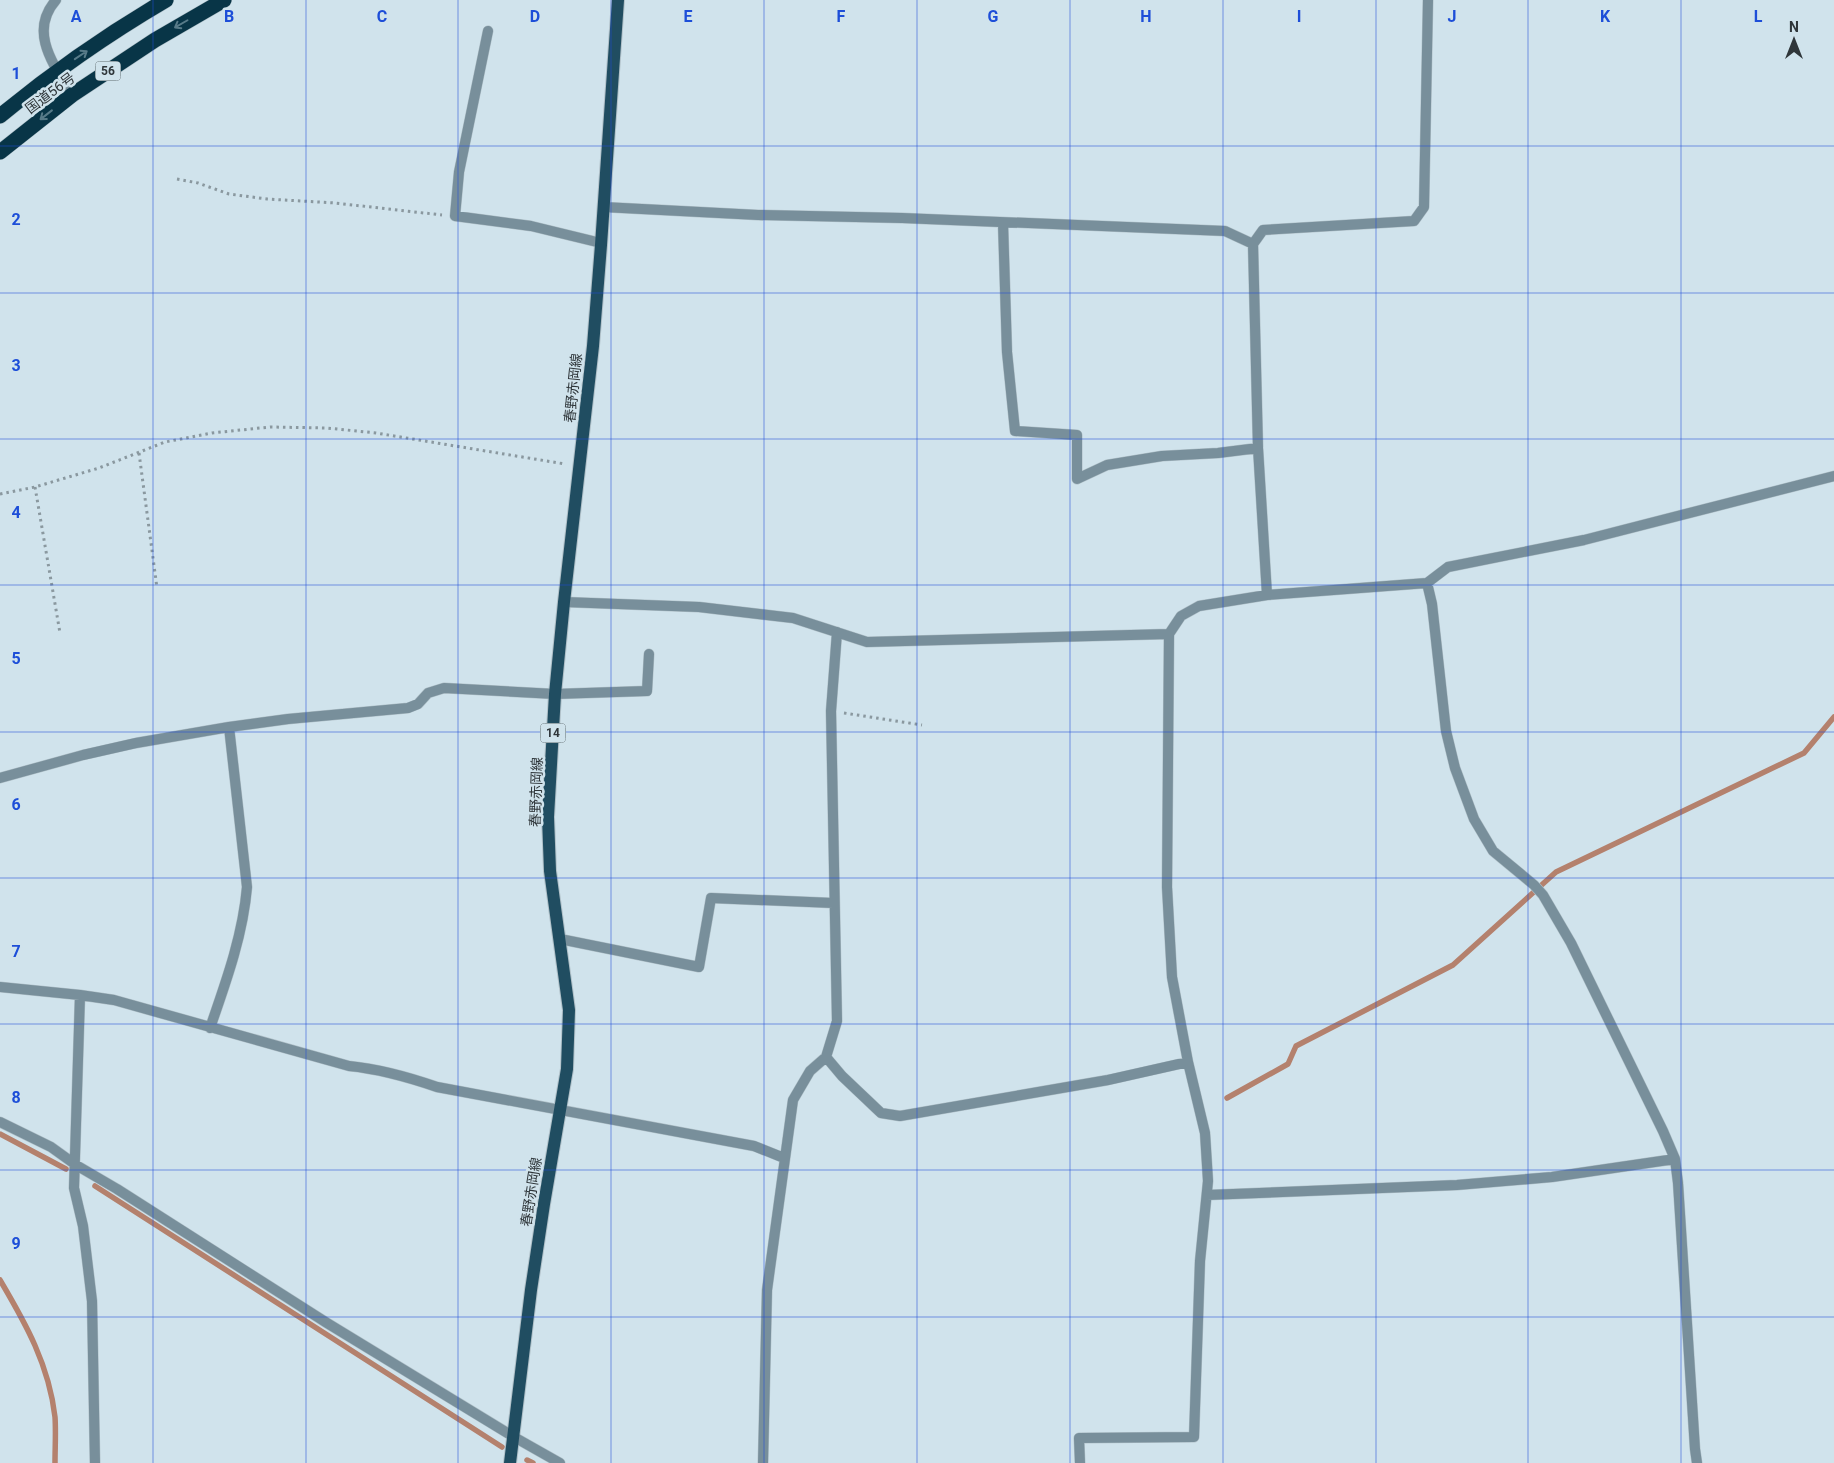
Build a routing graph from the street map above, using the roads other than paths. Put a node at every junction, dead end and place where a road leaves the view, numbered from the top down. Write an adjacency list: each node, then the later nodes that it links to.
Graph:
1 (56, 0): 7 (street)
2 (166, 0): 7 (highway, 国道56号 / 56, one-way to 2)
3 (224, 0): 8 (highway, 国道56号 / 56, one-way to 8)
4 (618, 0): 11 (main road, 春野赤岡線 / 14)
5 (1428, 0): 14 (street)
6 (488, 31): 13 (street)
7 (58, 71): 8 (street); 9 (highway, 国道56号 / 56)
8 (72, 95): 10 (highway, 国道56号 / 56, one-way to 10)
9 (0, 116)
10 (0, 152)
11 (603, 207): 12 (street); 13 (main road, 春野赤岡線 / 14)
12 (1003, 223): 14 (street); 15 (street)
13 (601, 243): 19 (main road, 春野赤岡線 / 14)
14 (1253, 244): 15 (street)
15 (1258, 448): 18 (street)
16 (1834, 476): 17 (street)
17 (1427, 583): 18 (street); 36 (street)
18 (1267, 595): 21 (street)
19 (564, 602): 20 (street); 23 (main road, 春野赤岡線 / 14)
20 (837, 632): 21 (street); 26 (street)
21 (1169, 634): 32 (street)
22 (649, 654): 23 (street)
23 (555, 694): 24 (street); 27 (main road, 春野赤岡線 / 14)
24 (229, 727): 25 (street); 30 (street)
25 (0, 778)
26 (833, 903): 27 (street); 31 (street)
27 (560, 939): 33 (main road, 春野赤岡線 / 14)
28 (0, 987): 29 (street)
29 (80, 995): 30 (street); 37 (street)
30 (210, 1028): 33 (street)
31 (826, 1057): 32 (street); 35 (street)
32 (1188, 1062): 38 (street)
33 (560, 1111): 35 (street); 39 (main road, 春野赤岡線 / 14)
34 (0, 1122): 37 (street)
35 (784, 1158): 43 (street)
36 (1675, 1159): 38 (street); 45 (street)
37 (76, 1165): 39 (street); 40 (street)
38 (1207, 1195): 44 (street)
39 (514, 1437): 41 (main road, 春野赤岡線 / 14); 42 (street)
40 (95, 1463)
41 (510, 1463)
42 (560, 1463)
43 (763, 1463)
44 (1080, 1463)
45 (1697, 1463)

